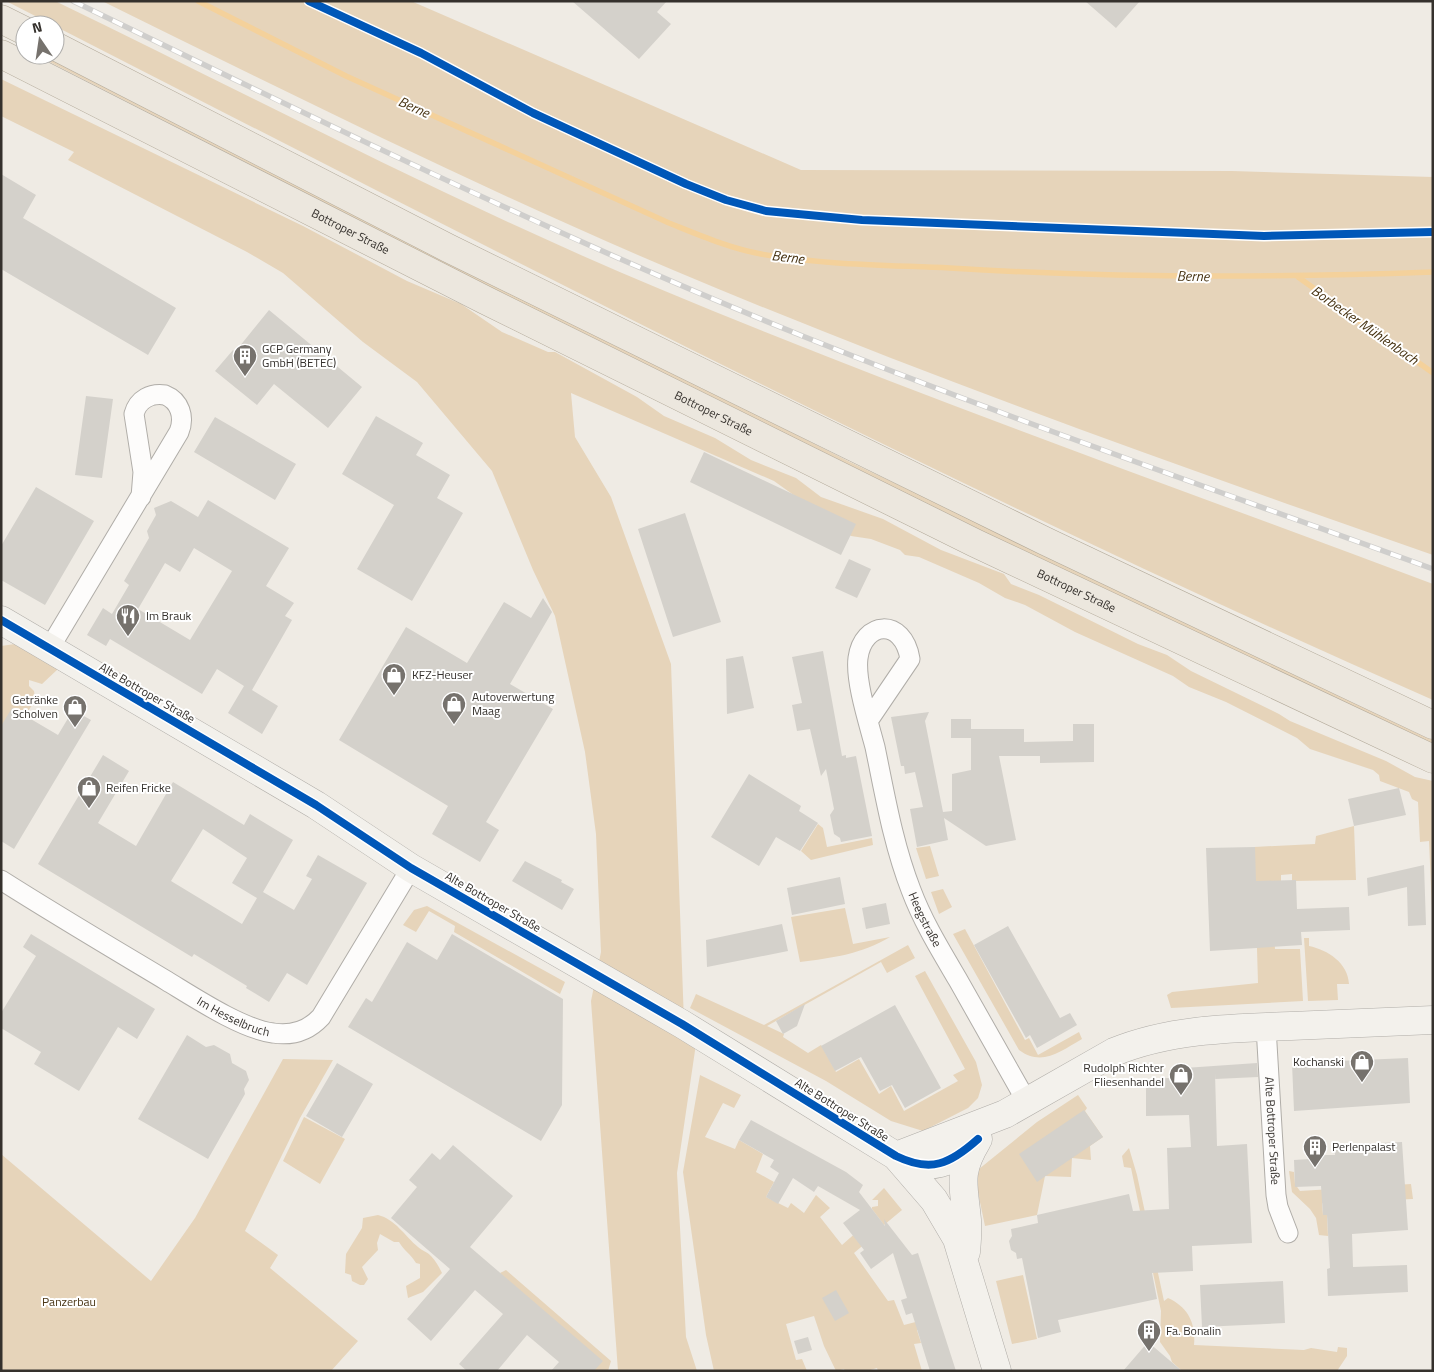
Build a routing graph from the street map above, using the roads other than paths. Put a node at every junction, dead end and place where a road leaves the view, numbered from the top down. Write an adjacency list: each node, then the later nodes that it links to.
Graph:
1 (1, 19): 2 (main road)
2 (15, 26)
3 (65, 51): 9 (main road)
4 (1, 54): 10 (main road, Bottroper Straße)
5 (141, 497): 5 (street); 7 (street)
6 (1, 620): 7 (street, Alte Bottroper Straße)
7 (49, 649): 11 (street, Alte Bottroper Straße)
8 (868, 721): 15 (street, Heegstraße)
9 (1433, 725)
10 (1433, 759)
11 (411, 868): 12 (street, Im Hesselbruch); 17 (street, Alte Bottroper Straße)
12 (1, 880)
13 (1433, 1020): 14 (street, Alte Bottroper Straße)
14 (1266, 1027): 15 (street, Alte Bottroper Straße); 18 (street, Alte Bottroper Straße)
15 (1016, 1108): 16 (street); 17 (street, Alte Bottroper Straße)
16 (978, 1140): 17 (street, Alte Bottroper Straße); 19 (street)
17 (896, 1156): 19 (street)
18 (1288, 1233)
19 (966, 1262): 20 (street)
20 (997, 1371)

